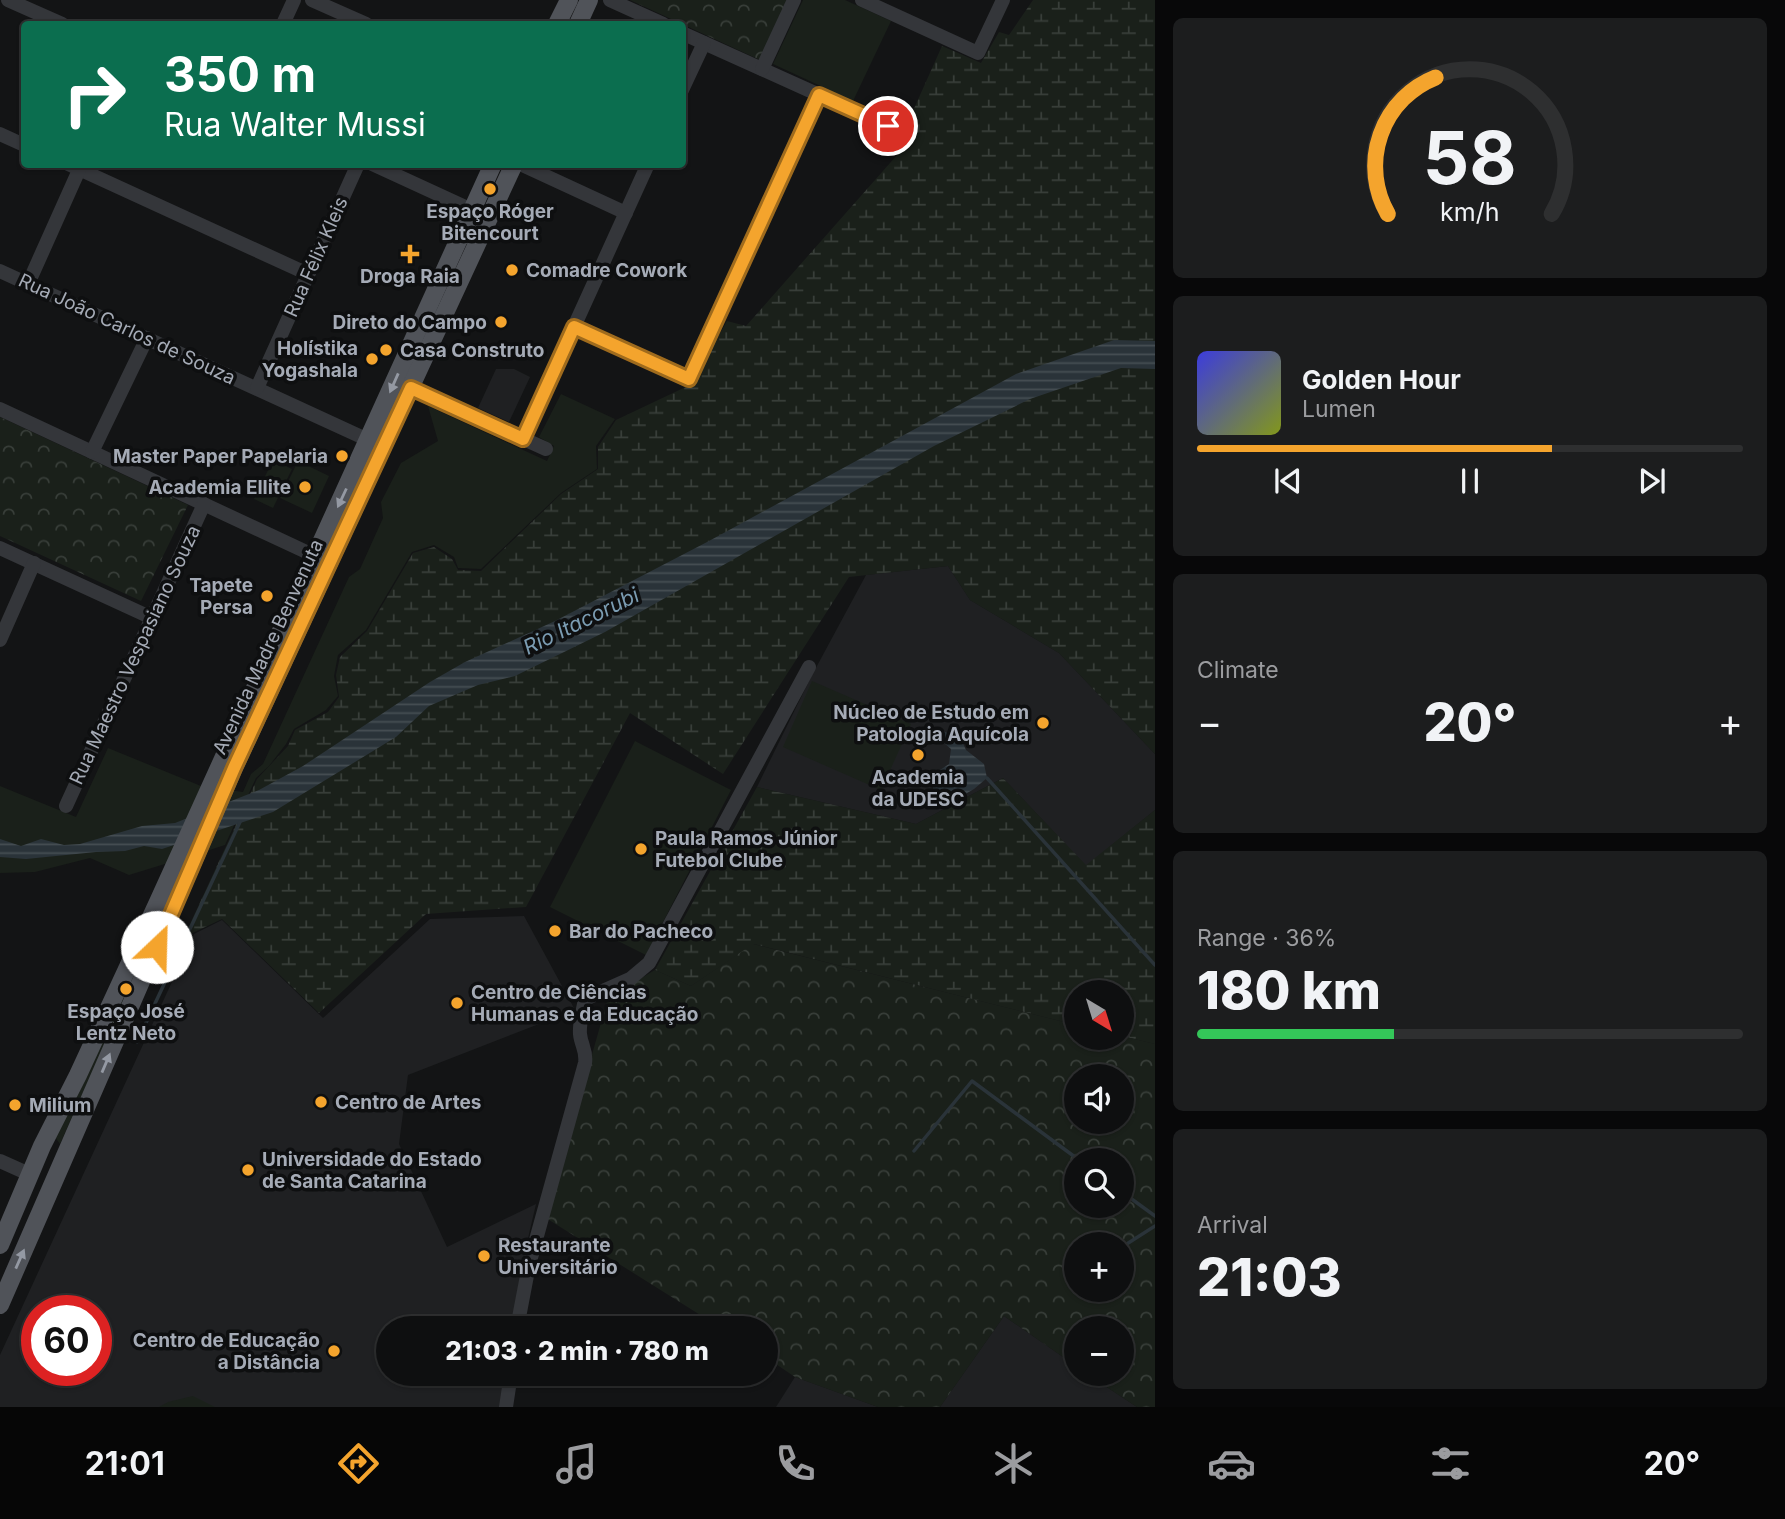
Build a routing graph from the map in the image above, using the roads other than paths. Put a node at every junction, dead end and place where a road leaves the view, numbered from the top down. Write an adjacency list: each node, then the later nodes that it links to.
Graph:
1 (8, 0): 10 (street)
2 (294, 0): 11 (street)
3 (312, 0): 12 (street)
4 (569, 0): 13 (main road)
5 (589, 0): 14 (main road)
6 (610, 0): 15 (street)
7 (794, 0): 18 (street)
8 (862, 0): 9 (street)
9 (1003, 0)
10 (55, 21)
11 (284, 21)
12 (359, 21)
13 (558, 21)
14 (579, 21)
15 (656, 21)
16 (686, 35): 17 (street)
17 (704, 43): 18 (street); 19 (street)
18 (762, 69): 20 (street)
19 (686, 81)
20 (819, 95): 21 (street); 37 (street)
21 (888, 126)
22 (0, 134): 23 (street)
23 (21, 144)
24 (74, 168): 36 (street)
25 (76, 168): 35 (street)
26 (356, 168): 35 (street, Rua Félix Kleis)
27 (381, 168): 32 (street)
28 (491, 168): 32 (main road, Avenida Madre Benvenuta)
29 (512, 168): 40 (main road, Avenida Madre Benvenuta)
30 (529, 168): 33 (street)
31 (647, 168): 33 (street)
32 (472, 210): 43 (main road, Avenida Madre Benvenuta, one-way to 43)
33 (626, 213): 37 (street)
34 (0, 271): 36 (street, Rua João Carlos de Souza)
35 (309, 274): 39 (street, Rua Félix Kleis)
36 (28, 284): 38 (street, Rua João Carlos de Souza)
37 (574, 327): 42 (street)
38 (147, 338): 39 (street, Rua João Carlos de Souza); 45 (street)
39 (257, 388): 43 (street, Rua João Carlos de Souza)
40 (411, 388): 42 (street); 43 (main road, Avenida Madre Benvenuta)
41 (0, 409): 45 (street)
42 (523, 439): 44 (street)
43 (376, 443): 48 (main road, Avenida Madre Benvenuta)
44 (546, 449)
45 (92, 452): 46 (street)
46 (204, 504): 48 (street); 50 (street, Rua Maestro Vespasiano Souza)
47 (0, 548): 49 (street)
48 (323, 561): 54 (main road, Avenida Madre Benvenuta); 55 (main road, Avenida Madre Benvenuta, one-way to 48)
49 (34, 563): 50 (street); 51 (street)
50 (152, 618): 53 (street, Rua Maestro Vespasiano Souza)
51 (0, 640)
52 (809, 667): 61 (street)
53 (66, 806)
54 (48, 1132): 55 (main road); 57 (main road, Avenida Madre Benvenuta)
55 (68, 1152): 58 (main road, Avenida Madre Benvenuta)
56 (0, 1161): 57 (street)
57 (29, 1174): 58 (main road); 59 (main road, Avenida Madre Benvenuta)
58 (39, 1216): 60 (main road, Avenida Madre Benvenuta, one-way to 58)
59 (0, 1245)
60 (0, 1305)
61 (519, 1316)
62 (509, 1386): 63 (street)
63 (506, 1407)

